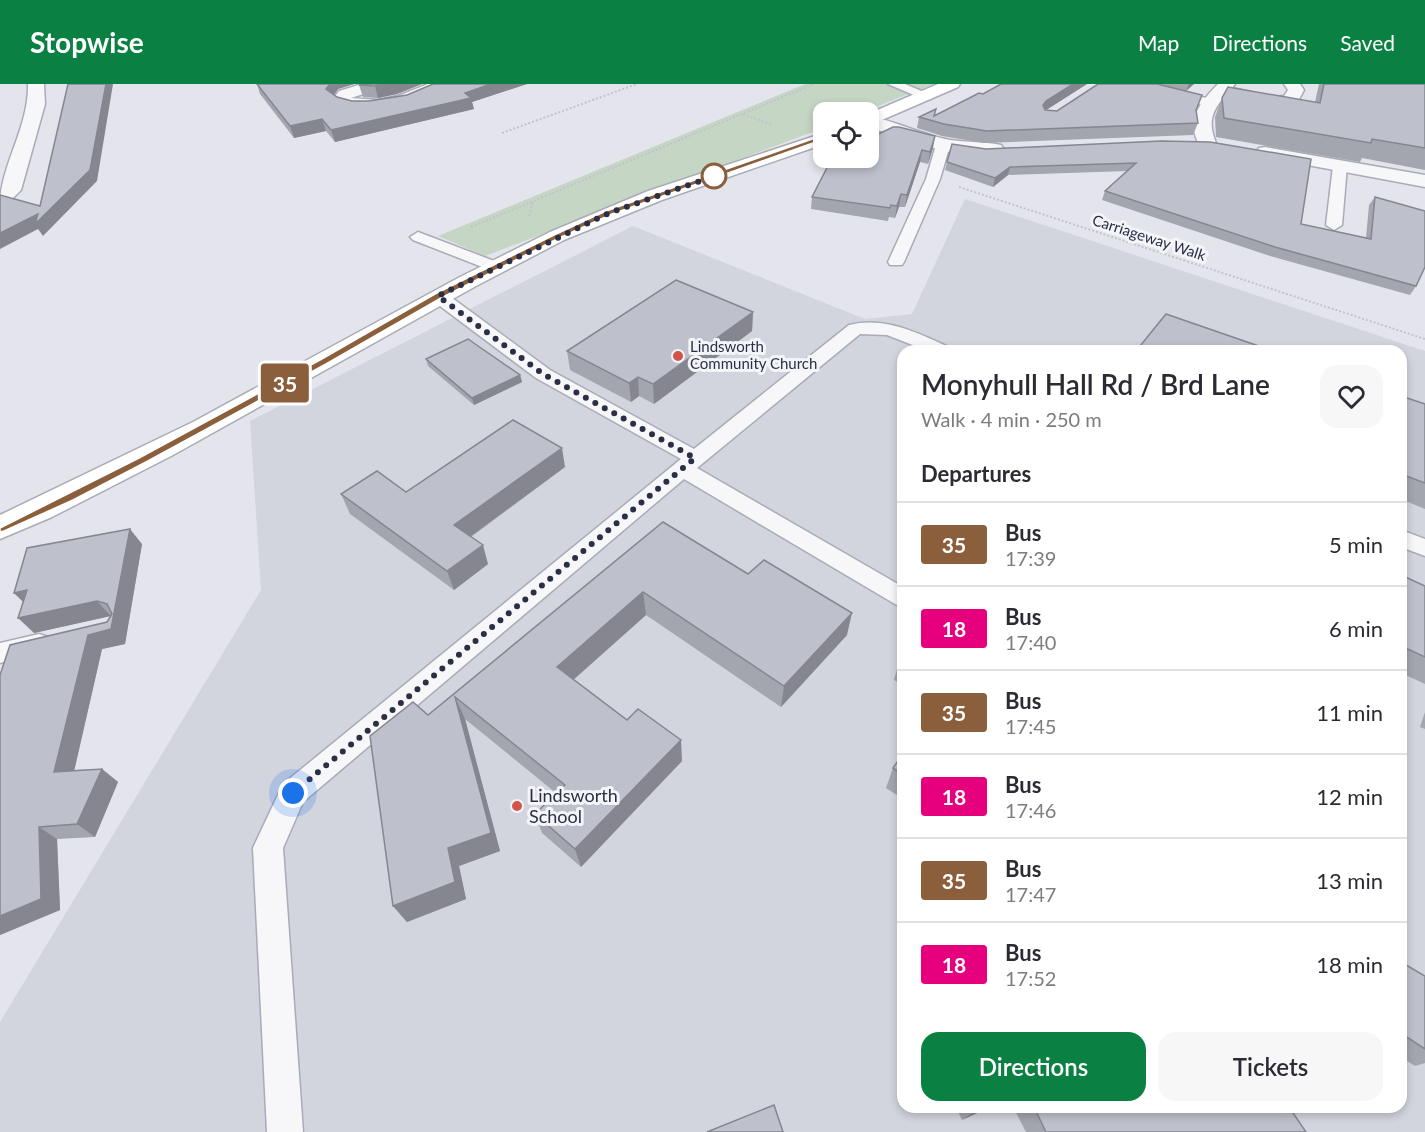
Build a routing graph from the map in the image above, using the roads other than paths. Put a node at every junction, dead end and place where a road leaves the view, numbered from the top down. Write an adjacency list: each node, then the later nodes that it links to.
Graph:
1 (36, 84): 21 (street)
2 (378, 84): 3 (street)
3 (440, 84)
4 (894, 84): 9 (lane)
5 (952, 84): 9 (street)
6 (1130, 84): 8 (lane)
7 (1292, 84): 8 (street)
8 (1219, 92): 14 (street)
9 (927, 96): 10 (street)
10 (879, 117)
11 (879, 124): 15 (street)
12 (813, 142): 25 (street)
13 (1187, 143): 14 (street)
14 (1207, 144): 16 (street)
15 (943, 145): 17 (street); 24 (lane)
16 (1229, 147)
17 (1007, 149)
18 (1251, 150): 19 (street)
19 (1340, 166): 20 (street); 22 (lane)
20 (1425, 181)
21 (0, 200)
22 (1334, 225)
23 (425, 240): 25 (lane)
24 (896, 262)
25 (496, 267): 26 (street)
26 (438, 296): 28 (lane); 29 (street)
27 (929, 345): 28 (lane)
28 (689, 463): 32 (lane); 35 (lane)
29 (0, 528)
30 (1407, 540): 31 (lane)
31 (1425, 548)
32 (897, 594)
33 (67, 638): 34 (lane)
34 (0, 653)
35 (285, 1132)

